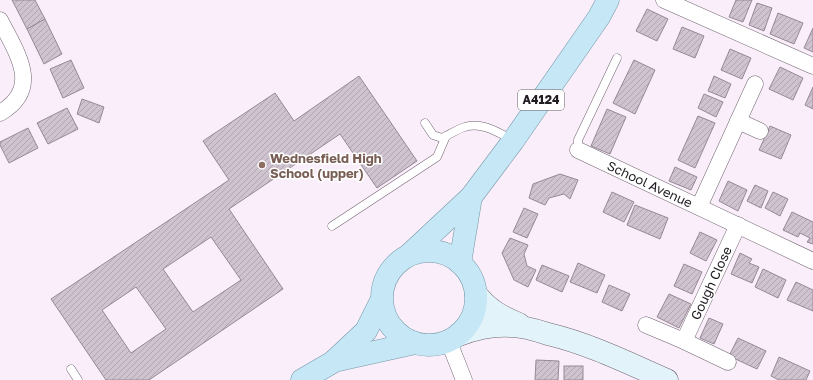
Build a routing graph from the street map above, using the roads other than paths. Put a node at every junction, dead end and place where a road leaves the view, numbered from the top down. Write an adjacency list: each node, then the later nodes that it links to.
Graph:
1 (608, 0): 12 (main road, A4124)
2 (664, 0): 5 (street)
3 (0, 20): 7 (street)
4 (617, 58): 13 (lane, School Avenue)
5 (813, 66)
6 (755, 84): 8 (street)
7 (0, 113)
8 (738, 121): 10 (street); 15 (street)
9 (425, 123): 11 (lane)
10 (760, 131)
11 (446, 136): 12 (lane); 17 (lane)
12 (513, 141): 14 (main road, A4124)
13 (578, 150): 15 (street, School Avenue)
14 (471, 197): 18 (main road, A4124); 20 (main road, A4124)
15 (699, 207): 16 (street, School Avenue)
16 (738, 225): 19 (street, School Avenue); 26 (street, Gough Close)
17 (332, 226)
18 (410, 254): 20 (main road); 22 (main road, A4124)
19 (813, 261)
20 (460, 263): 21 (main road)
21 (476, 294): 24 (main road); 25 (main road)
22 (381, 301): 27 (main road, A4124); 28 (main road, A4124)
23 (646, 326): 26 (street)
24 (531, 329): 25 (main road); 34 (main road)
25 (454, 338): 27 (main road, A4124); 33 (street)
26 (684, 342): 29 (street)
27 (415, 343): 28 (main road, A4124)
28 (333, 362): 32 (main road, A4124)
29 (728, 362)
30 (71, 369): 31 (lane)
31 (78, 380)
32 (302, 380)
33 (464, 380)
34 (667, 380)

